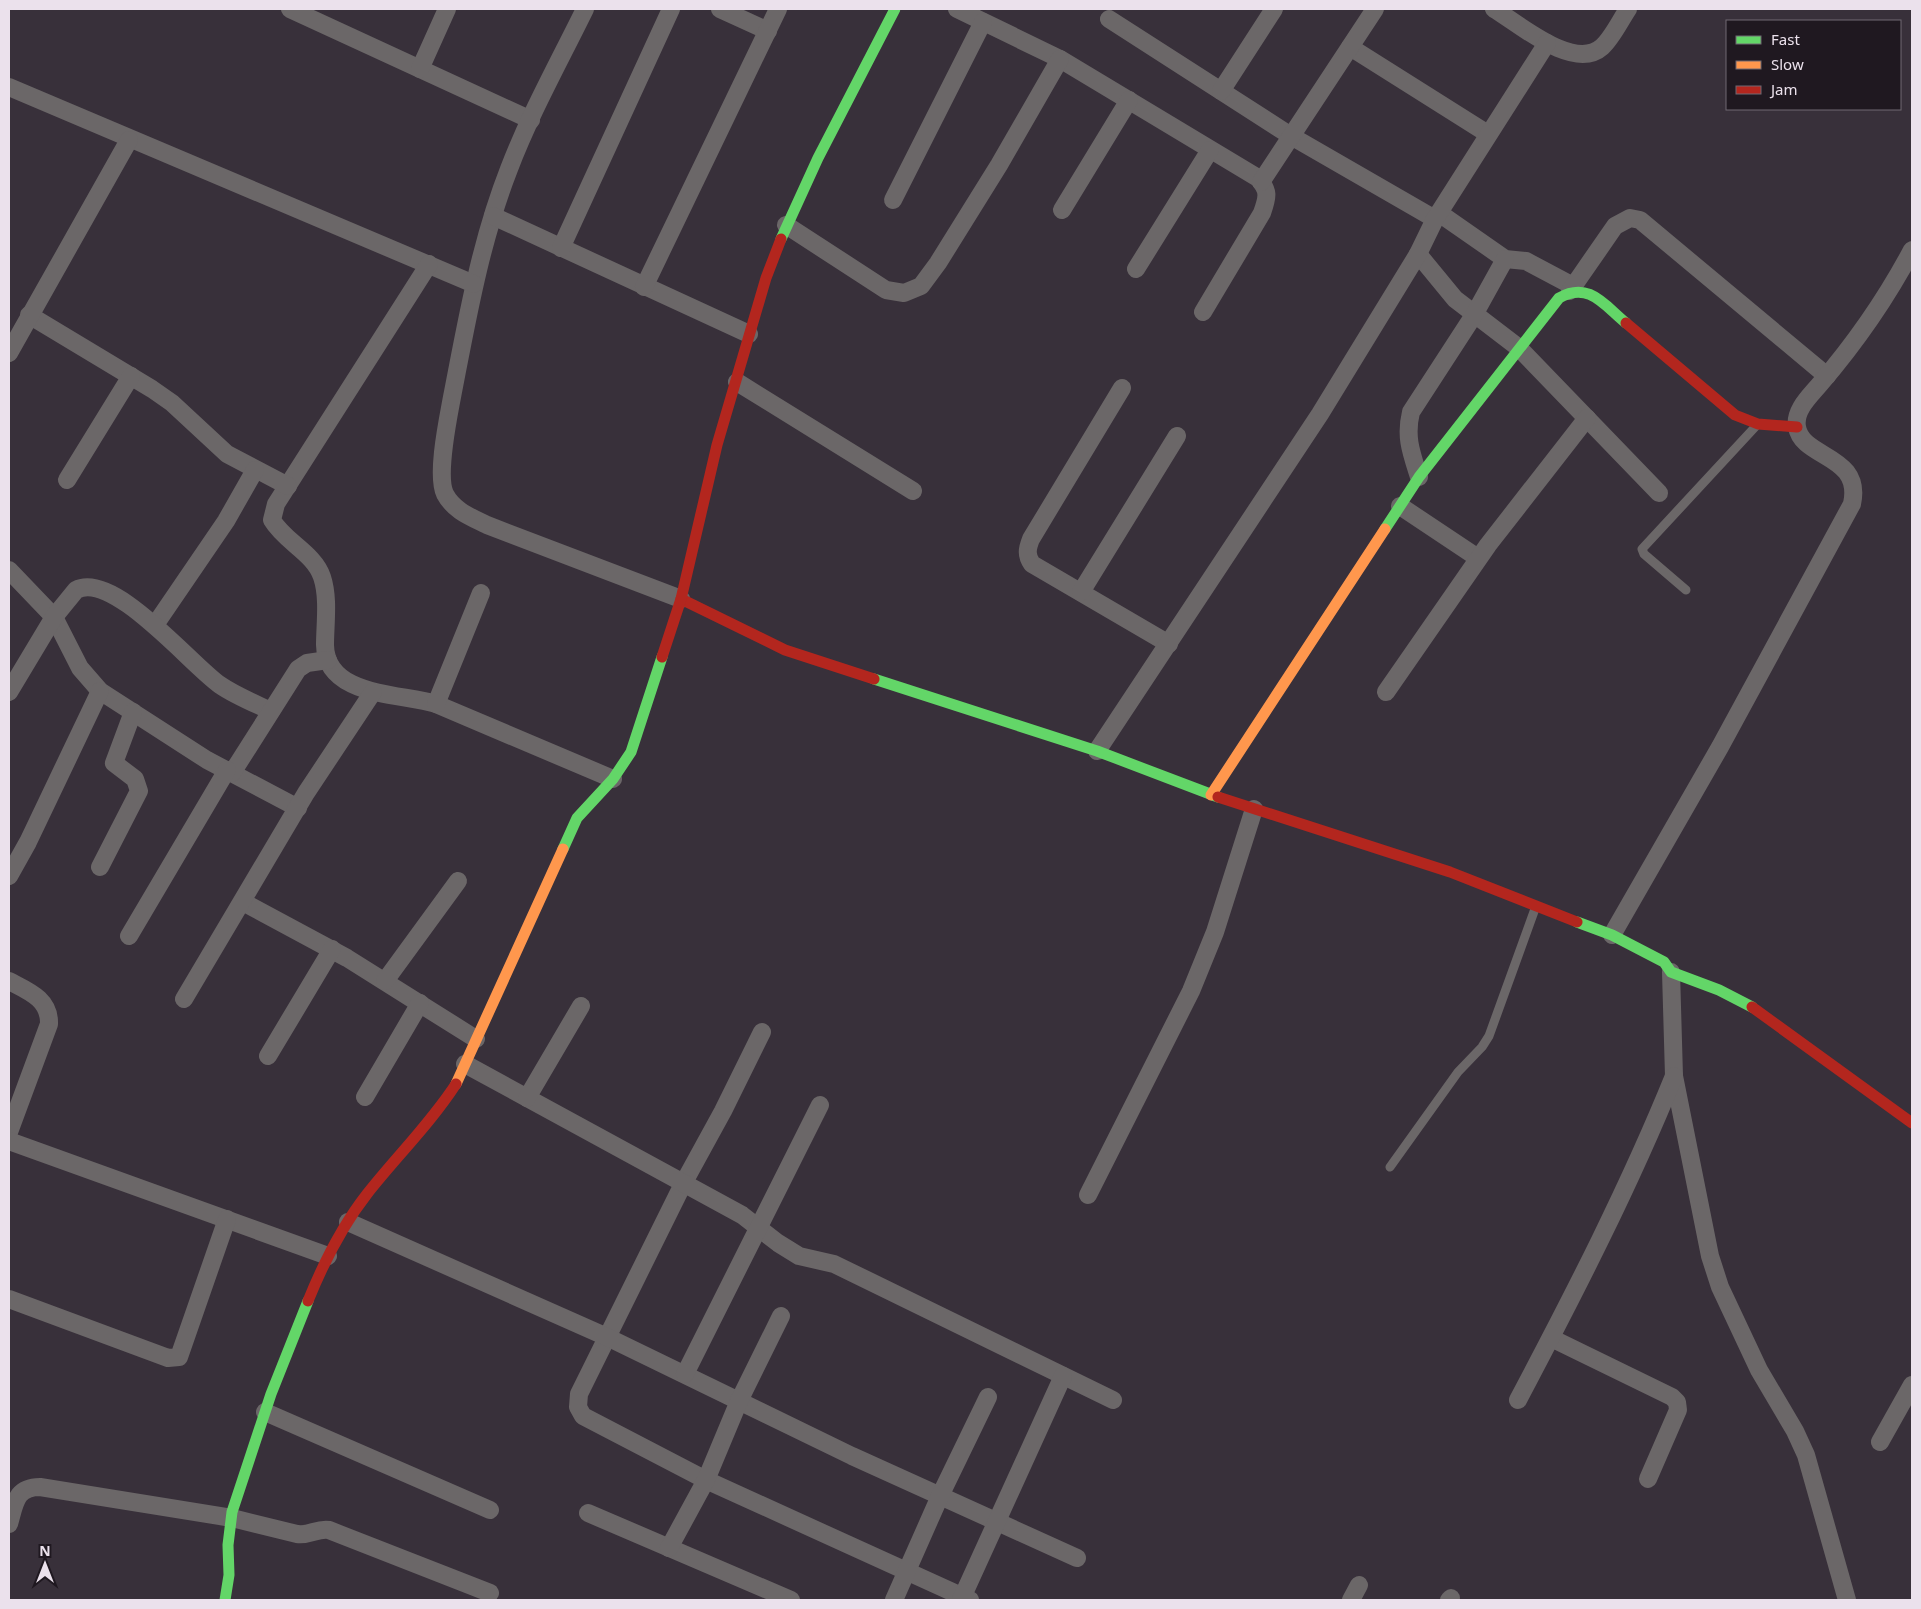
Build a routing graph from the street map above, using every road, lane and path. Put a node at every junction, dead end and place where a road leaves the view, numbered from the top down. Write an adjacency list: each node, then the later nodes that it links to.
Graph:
1 (290, 9): 14 (street)
2 (447, 9): 21 (street)
3 (585, 9): 25 (street)
4 (671, 9): 36 (street)
5 (720, 9): 17 (street)
6 (778, 9): 17 (street)
7 (895, 9): 35 (street)
8 (957, 9): 16 (street)
9 (1274, 9): 23 (street)
10 (1375, 9): 19 (street)
11 (1494, 9): 13 (street)
12 (1628, 9): 18 (street)
13 (1514, 14): 18 (street)
14 (324, 16): 21 (street)
15 (1109, 19): 23 (street)
16 (984, 22): 20 (street); 31 (street)
17 (768, 31): 43 (street)
18 (1547, 43): 26 (street)
19 (1350, 47): 26 (street); 27 (street)
20 (1060, 59): 24 (street); 35 (street)
21 (420, 69): 25 (street)
22 (9, 87): 28 (street)
23 (1221, 91): 27 (street)
24 (1129, 100): 29 (street); 32 (street)
25 (531, 120): 33 (street)
26 (1488, 134): 34 (street)
27 (1291, 136): 30 (street); 34 (street)
28 (129, 140): 40 (street); 46 (street)
29 (1210, 150): 30 (street); 41 (street)
30 (1261, 182): 45 (street)
31 (893, 200)
32 (1062, 210)
33 (493, 216): 36 (street); 42 (street)
34 (1437, 216): 38 (street); 39 (street)
35 (786, 225): 48 (street)
36 (561, 248): 43 (street)
37 (1912, 250): 52 (street)
38 (1418, 254): 47 (street); 74 (street)
39 (1505, 259): 44 (street); 47 (street)
40 (429, 264): 42 (street); 62 (street)
41 (1136, 269)
42 (474, 284): 71 (street)
43 (644, 287): 48 (street)
44 (1571, 289): 49 (street); 52 (street); 56 (street)
45 (1203, 312)
46 (29, 315): 50 (street); 51 (street)
47 (1474, 315): 49 (street); 60 (street)
48 (749, 334): 53 (street)
49 (1519, 348): 55 (street); 60 (street)
50 (9, 354)
51 (131, 376): 59 (street); 61 (street)
52 (1827, 376): 57 (street)
53 (737, 382): 63 (street); 71 (street)
54 (1122, 388): 69 (street)
55 (1587, 418): 64 (street); 66 (street)
56 (1758, 424): 57 (street); 68 (lane)
57 (1797, 427): 95 (street)
58 (1177, 436): 69 (street)
59 (255, 470): 62 (street); 73 (street)
60 (1419, 476): 65 (street)
61 (68, 480)
62 (288, 486): 75 (street)
63 (913, 491)
64 (1660, 493)
65 (1400, 506): 66 (street); 86 (street)
66 (1478, 558): 79 (street)
67 (9, 570): 72 (street)
68 (1686, 590)
69 (1081, 592): 74 (street)
70 (481, 593): 80 (street)
71 (681, 600): 83 (street); 85 (street)
72 (54, 617): 73 (street); 76 (street); 77 (street)
73 (155, 625): 81 (street)
74 (1170, 644): 83 (street)
75 (328, 660): 78 (street); 81 (street)
76 (100, 691): 82 (street); 90 (street)
77 (9, 692)
78 (373, 692): 80 (street); 87 (street)
79 (1386, 692)
80 (436, 704): 85 (street)
81 (272, 711): 84 (street)
82 (133, 712): 84 (street); 89 (street)
83 (1097, 751): 86 (street)
84 (230, 771): 87 (street); 94 (street)
85 (613, 779): 104 (street)
86 (1211, 795): 88 (street)
87 (298, 808): 92 (street)
88 (1254, 809): 93 (street); 116 (street)
89 (100, 867)
90 (9, 876)
91 (458, 881): 99 (street)
92 (243, 902): 96 (street); 100 (street)
93 (1536, 904): 95 (street); 114 (lane)
94 (128, 936)
95 (1612, 936): 97 (street)
96 (332, 949): 99 (street); 105 (street)
97 (1671, 972): 107 (street); 111 (street)
98 (9, 981): 112 (street)
99 (386, 982): 101 (street)
100 (184, 999)
101 (420, 1003): 104 (street); 108 (street)
102 (581, 1006): 109 (street)
103 (762, 1032): 115 (street)
104 (476, 1039): 106 (street)
105 (268, 1056)
106 (465, 1064): 109 (street); 118 (street)
107 (1674, 1076): 124 (street); 150 (street)
108 (365, 1097)
109 (527, 1098): 115 (street)
110 (820, 1105): 119 (street)
111 (1912, 1123)
112 (9, 1132)
113 (9, 1141): 117 (street)
114 (1390, 1167)
115 (683, 1184): 119 (street); 123 (street)
116 (1088, 1194)
117 (227, 1220): 120 (street); 121 (street)
118 (348, 1222): 120 (street); 123 (street)
119 (758, 1227): 125 (street); 126 (street)
120 (328, 1256): 132 (street)
121 (9, 1299)
122 (781, 1316): 131 (street)
123 (607, 1337): 125 (street); 135 (street)
124 (1550, 1338): 130 (street); 134 (street)
125 (685, 1374): 131 (street)
126 (1062, 1376): 129 (street); 140 (street)
127 (1912, 1385): 133 (street)
128 (988, 1397): 136 (street)
129 (1113, 1400)
130 (1518, 1400)
131 (740, 1401): 135 (street); 136 (street)
132 (265, 1412): 137 (street); 139 (street)
133 (1880, 1442)
134 (1648, 1479)
135 (706, 1480): 142 (street); 144 (street)
136 (940, 1496): 140 (street); 144 (street)
137 (490, 1510)
138 (588, 1513): 142 (street)
139 (232, 1518): 141 (street); 145 (street); 147 (street)
140 (996, 1521): 143 (street); 146 (street)
141 (9, 1524)
142 (669, 1548): 148 (street)
143 (1077, 1558)
144 (907, 1572): 146 (street); 149 (street)
145 (490, 1593)
146 (964, 1599)
147 (226, 1600)
148 (791, 1600)
149 (894, 1600)
150 (1847, 1600)

